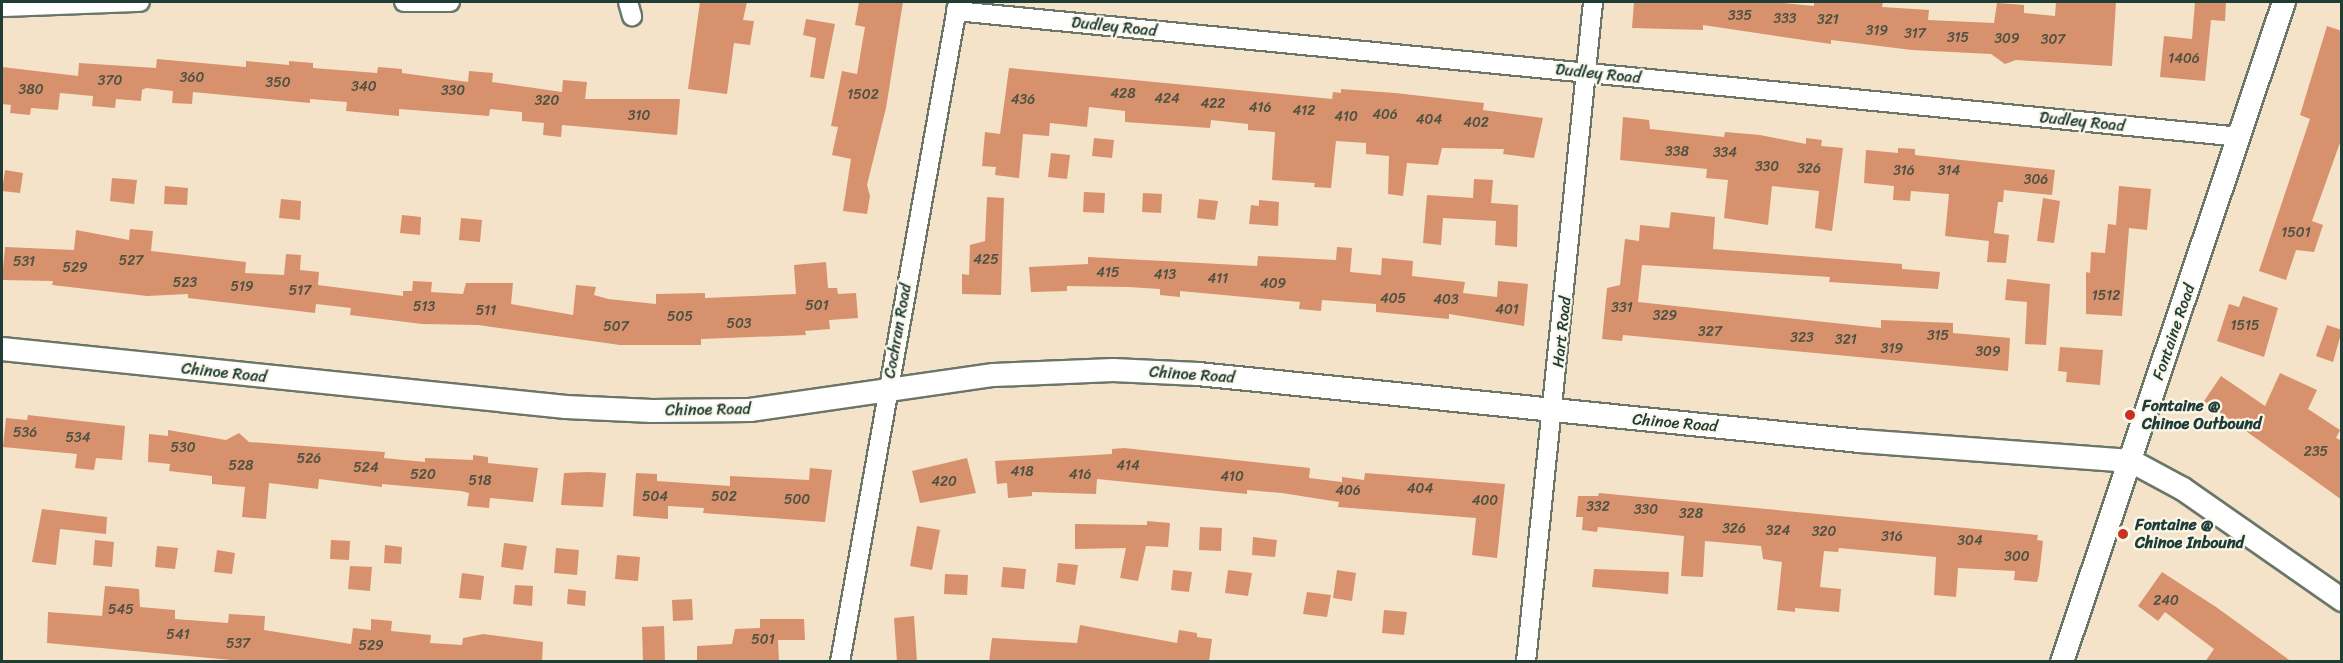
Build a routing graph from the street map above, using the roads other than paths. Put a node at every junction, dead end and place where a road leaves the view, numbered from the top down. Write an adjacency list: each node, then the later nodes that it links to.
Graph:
1 (140, 2): 7 (street)
2 (404, 2): 3 (street)
3 (450, 2)
4 (1593, 2): 8 (street, Hart Road)
5 (2284, 2): 9 (street, Fontaine Road)
6 (957, 6): 8 (street, Dudley Road); 11 (street, Cochran Road)
7 (2, 7)
8 (1588, 73): 9 (street, Dudley Road); 12 (street, Hart Road)
9 (2240, 137): 13 (street, Fontaine Road)
10 (2, 349): 11 (street, Chinoe Road)
11 (887, 392): 12 (street, Chinoe Road); 15 (street, Cochran Road)
12 (1554, 411): 13 (street, Chinoe Road); 16 (street, Hart Road)
13 (2131, 461): 14 (street, Chinoe Road); 17 (street, Fontaine Road)
14 (2342, 600)
15 (840, 662)
16 (1526, 662)
17 (2062, 662)

